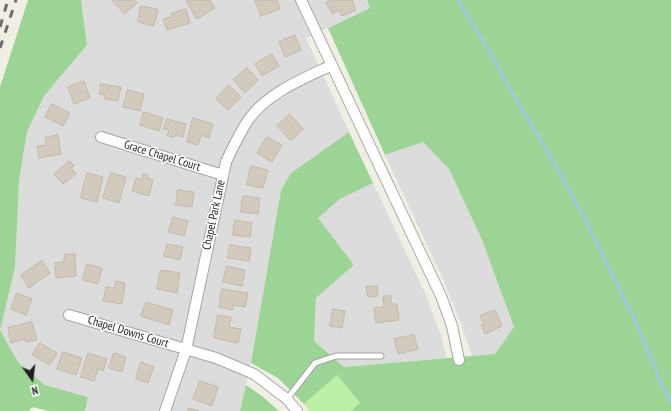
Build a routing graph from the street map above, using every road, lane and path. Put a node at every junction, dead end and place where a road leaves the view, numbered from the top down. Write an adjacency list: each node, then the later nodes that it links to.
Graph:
1 (301, 0): 2 (street)
2 (332, 65): 4 (street, Chapel Park Lane); 8 (street)
3 (101, 137): 4 (street, Grace Chapel Court)
4 (223, 175): 6 (street, Chapel Park Lane)
5 (70, 315): 6 (street, Chapel Downs Court)
6 (186, 350): 9 (street, Chapel Downs Court); 10 (street, Chapel Park Lane)
7 (381, 356): 9 (lane)
8 (459, 360)
9 (288, 399): 11 (street, Chapel Downs Court)
10 (165, 411)
11 (297, 411)

